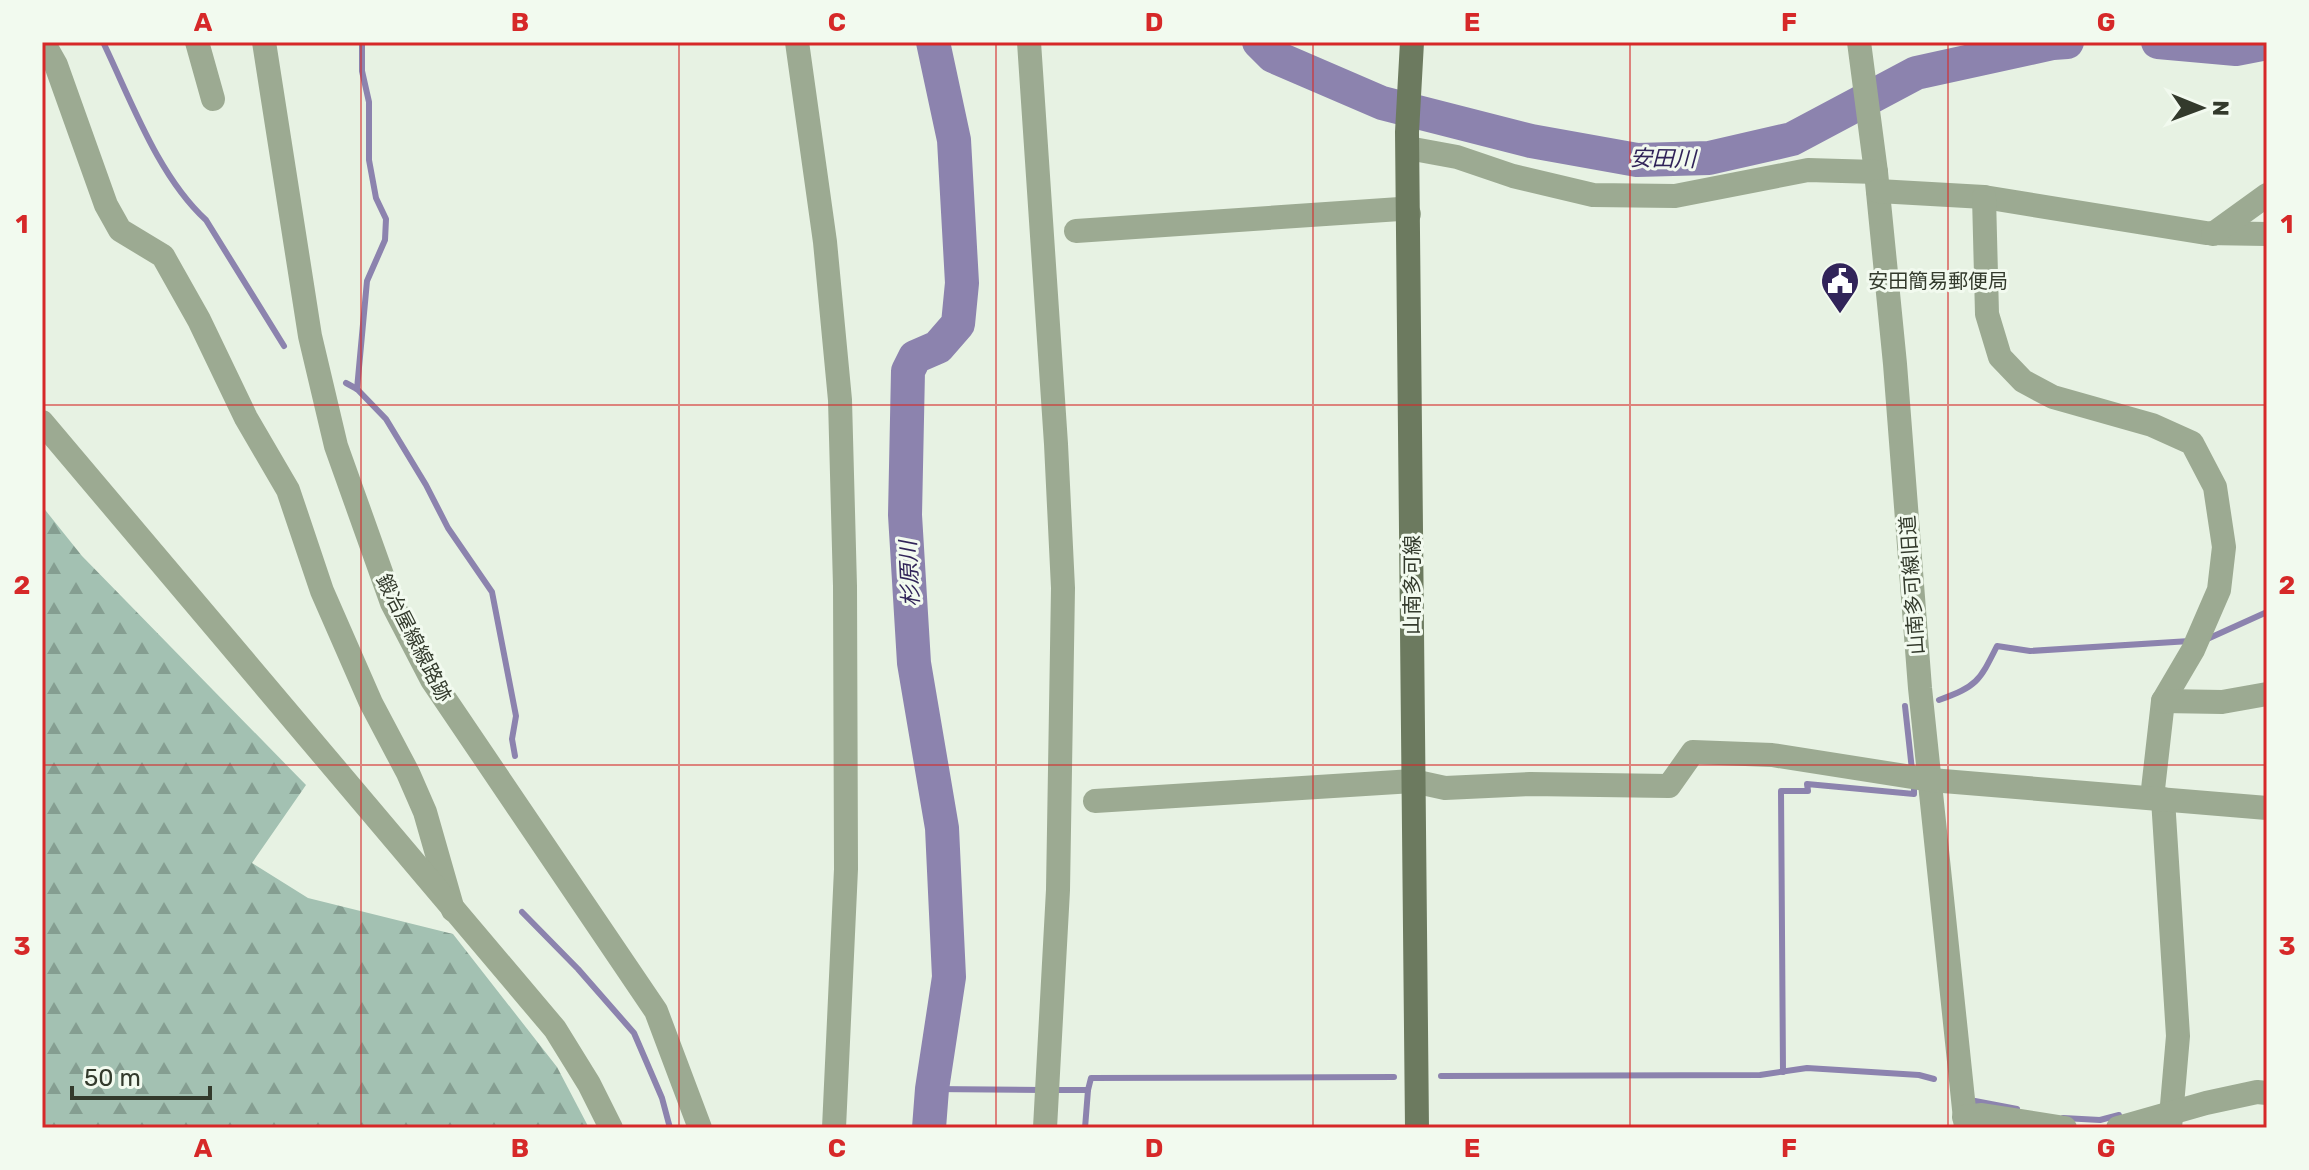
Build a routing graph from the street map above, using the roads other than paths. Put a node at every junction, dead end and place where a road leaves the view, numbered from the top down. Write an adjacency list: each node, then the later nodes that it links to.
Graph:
1 (43, 42): 25 (street)
2 (197, 42): 8 (street)
3 (264, 42): 30 (street, 鍛冶屋線線路跡)
4 (797, 42): 31 (street)
5 (1029, 42): 32 (street)
6 (1412, 42): 9 (main road, 山南多可線)
7 (1859, 42): 10 (street, 山南多可線旧道)
8 (213, 99)
9 (1408, 140): 10 (street); 13 (main road, 山南多可線)
10 (1877, 182): 12 (street); 20 (street, 山南多可線旧道)
11 (2267, 195): 15 (street)
12 (1984, 197): 15 (street); 19 (street)
13 (1409, 214): 14 (street); 21 (main road, 山南多可線)
14 (1076, 231)
15 (2213, 234): 16 (street)
16 (2267, 234)
17 (42, 422): 25 (street)
18 (2267, 694): 19 (street)
19 (2163, 701): 22 (street)
20 (1931, 780): 21 (street); 22 (street); 28 (street, 山南多可線旧道)
21 (1413, 781): 23 (street); 33 (main road, 山南多可線)
22 (2158, 798): 24 (street); 27 (street)
23 (1095, 801)
24 (2267, 808)
25 (453, 910): 29 (street)
26 (2267, 1093): 27 (street)
27 (2170, 1121): 35 (street)
28 (1965, 1122): 34 (street)
29 (611, 1128)
30 (700, 1128)
31 (834, 1128)
32 (1045, 1128)
33 (1417, 1128)
34 (2065, 1128)
35 (2118, 1128)

